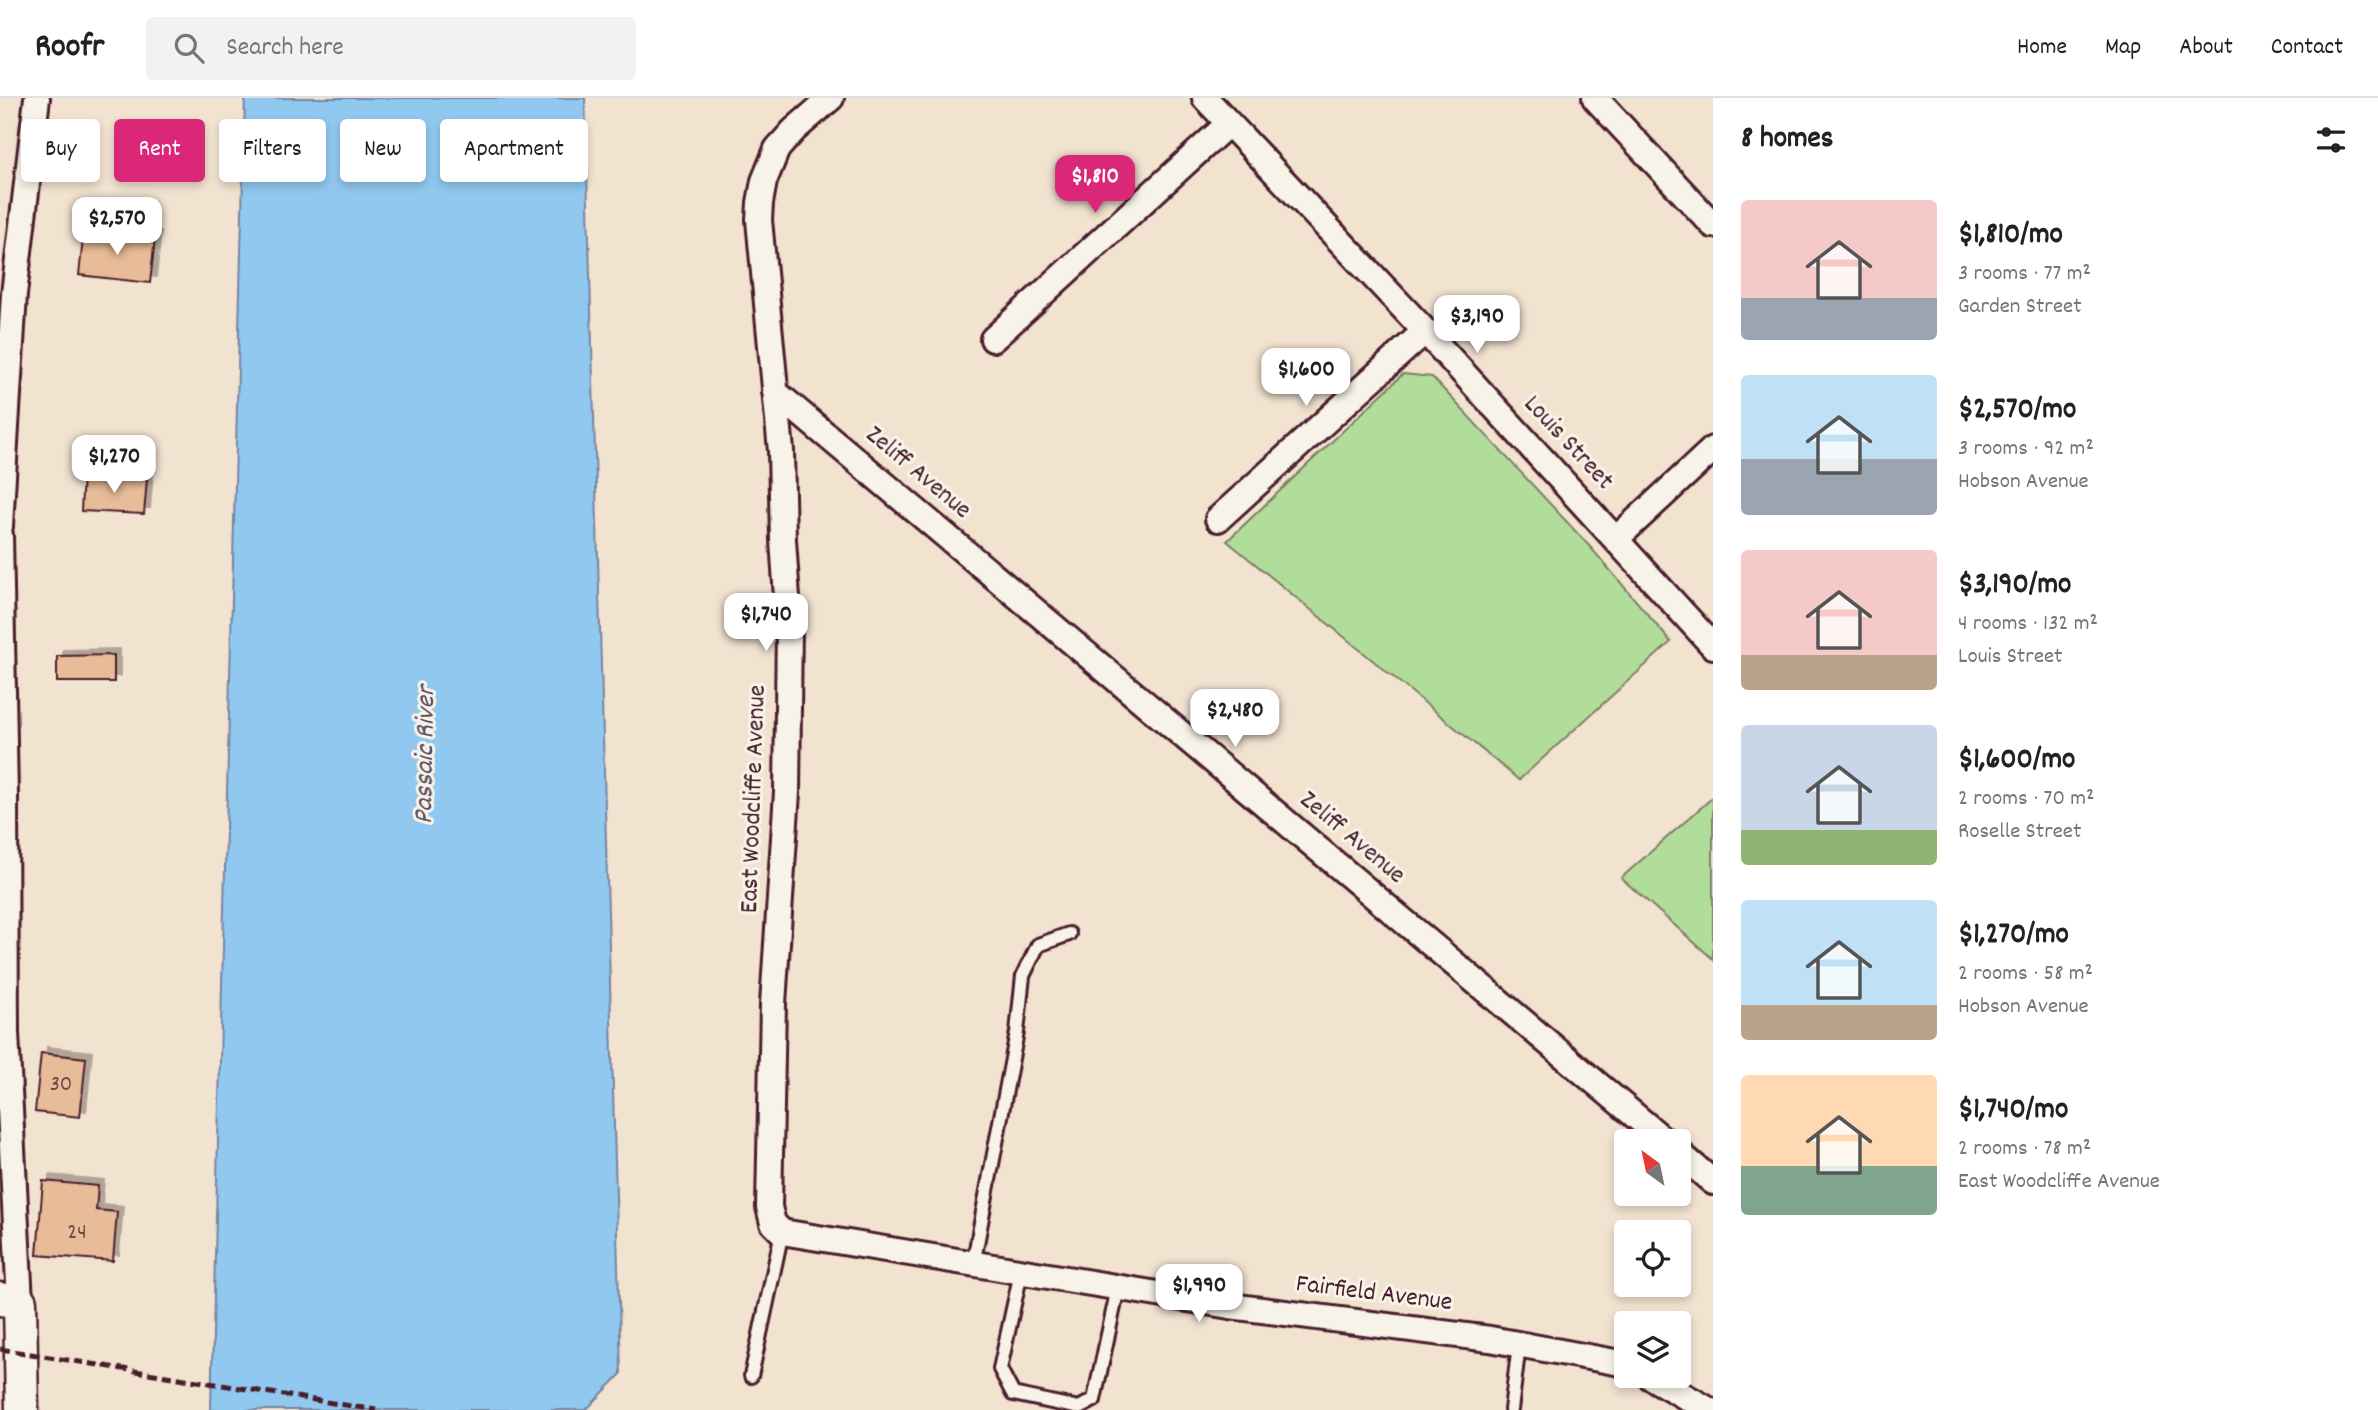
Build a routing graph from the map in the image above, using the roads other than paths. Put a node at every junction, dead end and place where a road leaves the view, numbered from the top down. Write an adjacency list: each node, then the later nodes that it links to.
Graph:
1 (37, 98): 12 (street)
2 (831, 98): 9 (street, East Woodcliffe Avenue)
3 (1205, 98): 5 (street, Louis Street)
4 (1595, 98): 6 (street)
5 (1228, 124): 7 (street, Louis Street); 8 (street)
6 (1713, 225)
7 (1425, 331): 11 (street); 14 (street, Louis Street)
8 (993, 339)
9 (775, 392): 17 (street, Zeliff Avenue); 20 (street, East Woodcliffe Avenue)
10 (1713, 449): 14 (street)
11 (1218, 519)
12 (0, 526)
13 (0, 535): 24 (street)
14 (1616, 539): 15 (street, Louis Street)
15 (1713, 646)
16 (1069, 934): 21 (lane)
17 (1651, 1129)
18 (1691, 1163): 19 (street)
19 (1713, 1182)
20 (782, 1233): 21 (street, Fairfield Avenue); 27 (lane)
21 (973, 1265): 22 (street, Fairfield Avenue)
22 (1021, 1272): 23 (street, Fairfield Avenue); 23 (lane)
23 (1118, 1288): 25 (street, Fairfield Avenue)
24 (10, 1301): 29 (street)
25 (1519, 1344): 26 (street, Fairfield Avenue); 30 (lane)
26 (1614, 1362)
27 (751, 1376)
28 (1670, 1388): 31 (street)
29 (22, 1410)
30 (1511, 1410)
31 (1709, 1410)

